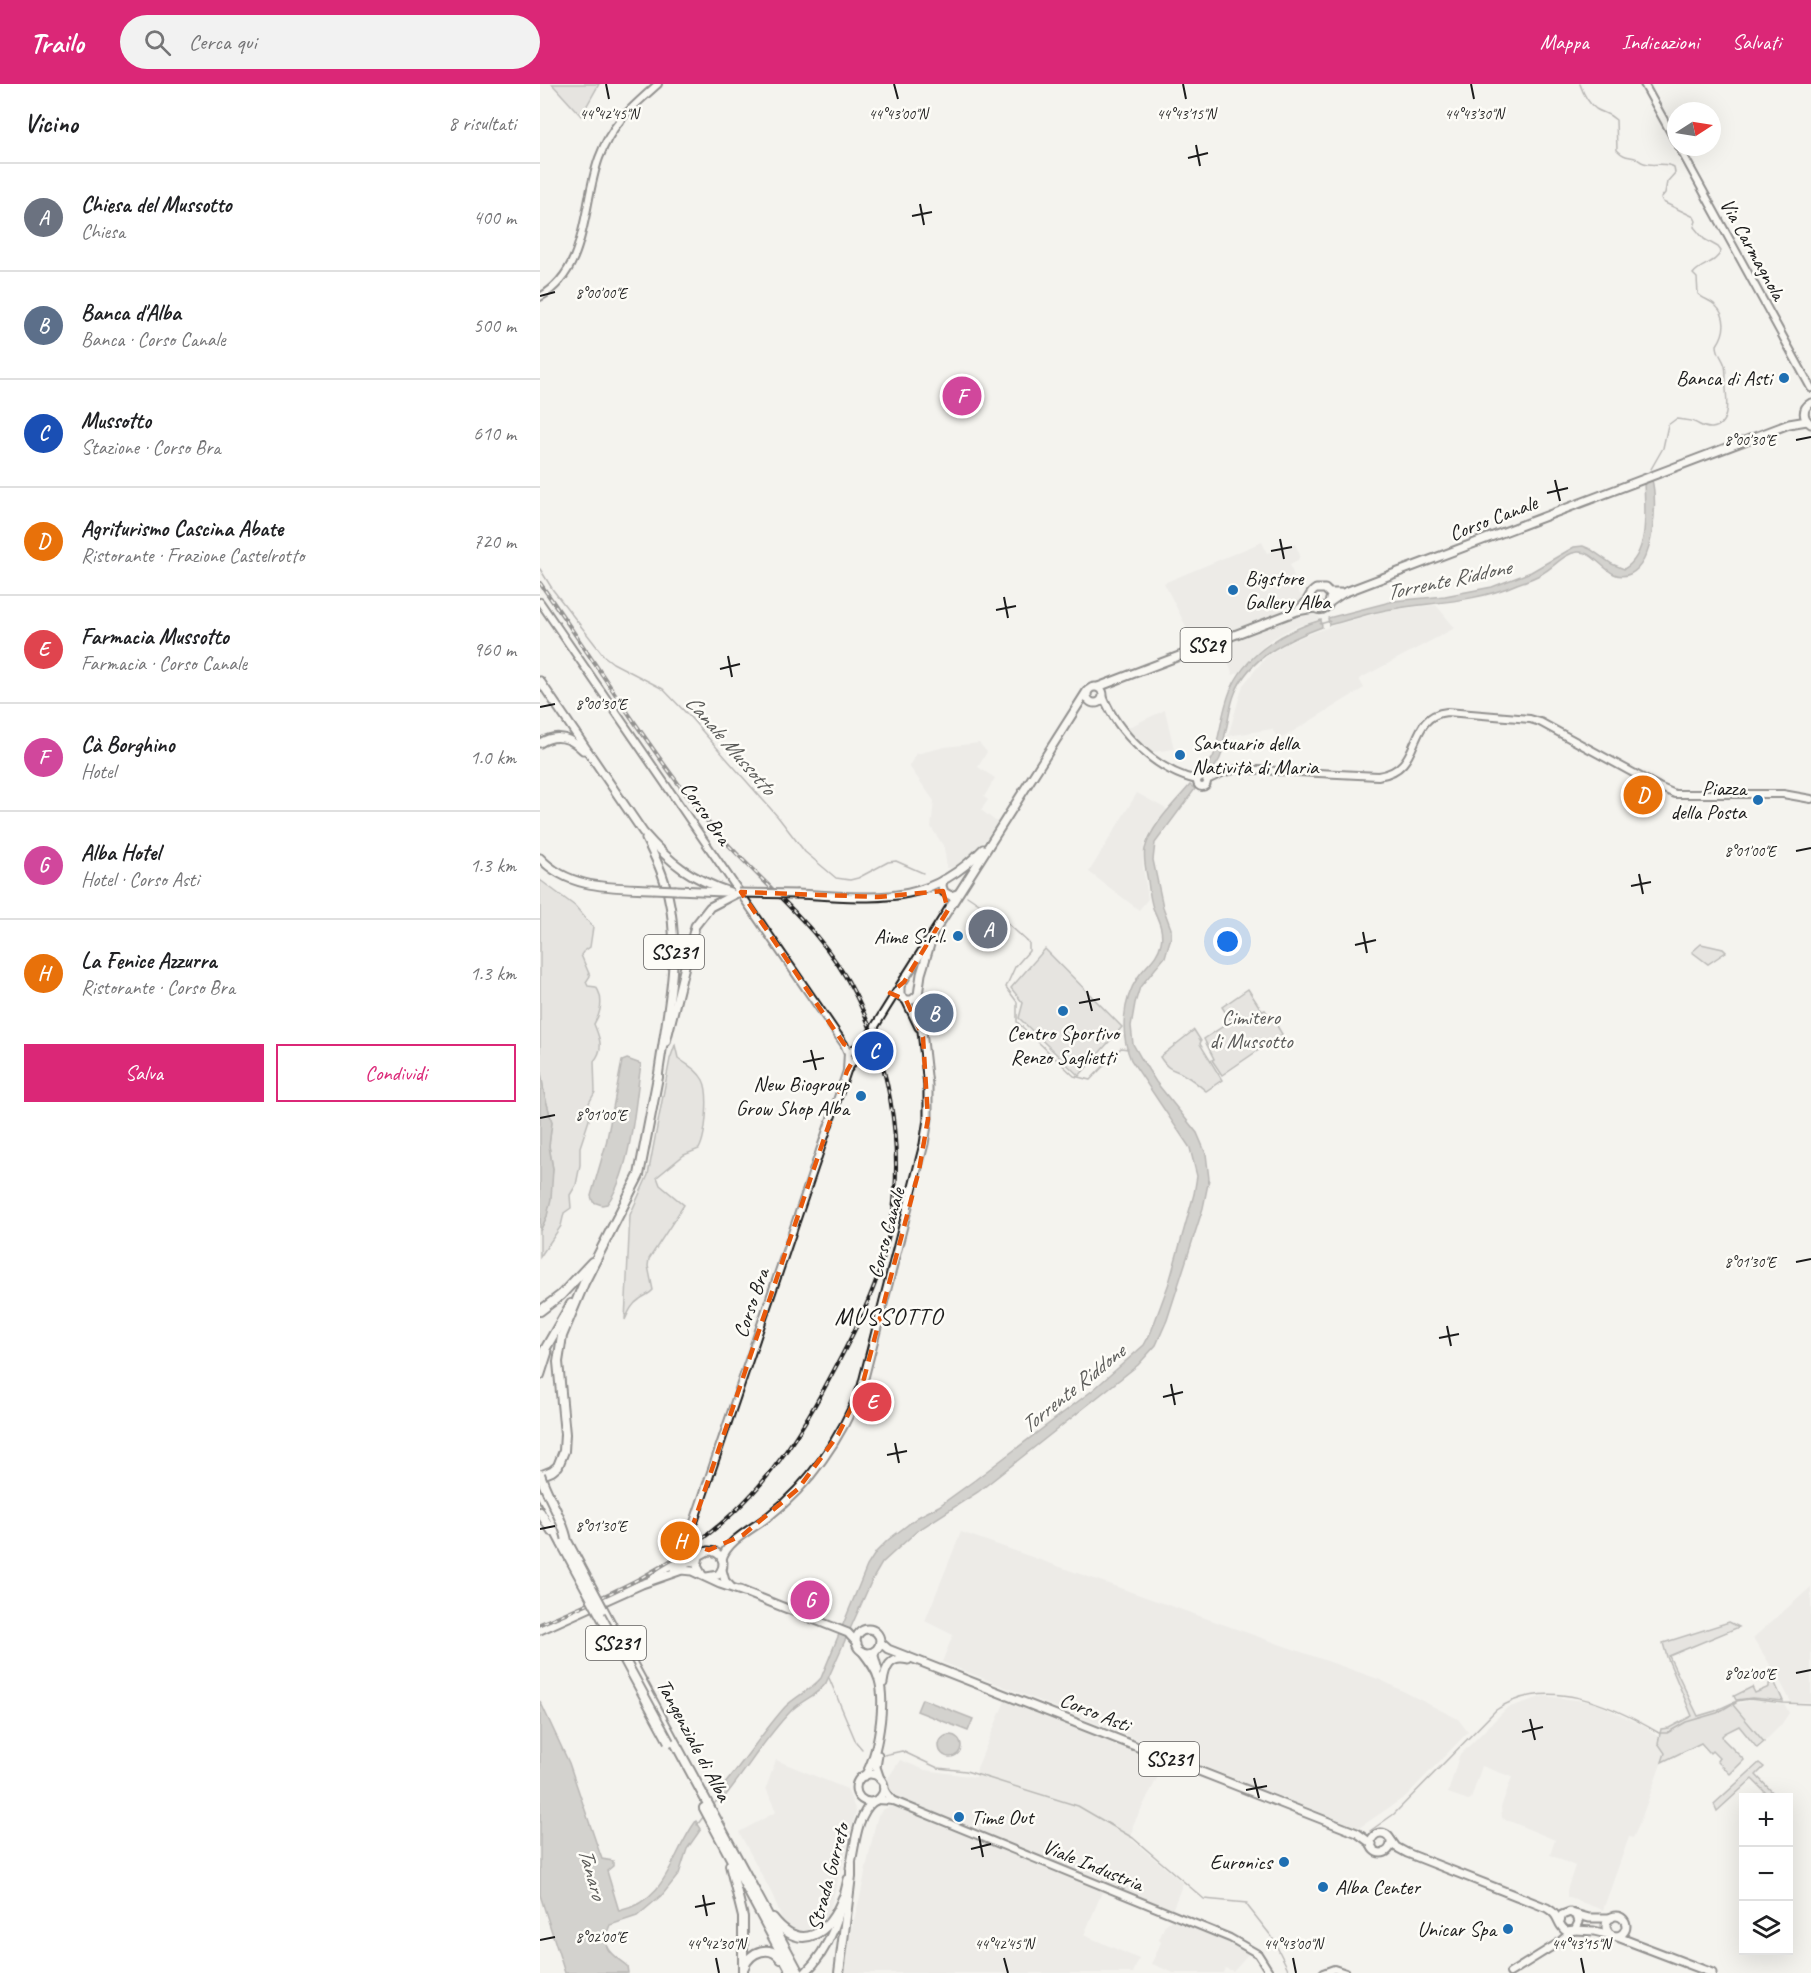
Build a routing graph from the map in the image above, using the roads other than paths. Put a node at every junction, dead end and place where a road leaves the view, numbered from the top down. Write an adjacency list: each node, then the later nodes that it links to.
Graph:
1 (658, 84): 5 (street)
2 (1644, 84): 3 (street)
3 (1667, 126)
4 (1684, 156): 6 (street, Via Carmagnola)
5 (540, 297)
6 (1810, 386): 7 (street, Via Carmagnola)
7 (1811, 393)
8 (1811, 402): 9 (main road, Corso Canale)
9 (1807, 420): 11 (main road, Corso Canale)
10 (1329, 593): 11 (main road, Corso Canale); 12 (main road, Corso Canale); 14 (main road)
11 (1343, 593): 14 (main road, Corso Canale)
12 (1308, 600): 15 (main road); 16 (main road, Corso Canale)
13 (540, 602): 44 (street, Corso Bra)
14 (1330, 602): 15 (main road, Corso Canale)
15 (1314, 608): 16 (main road, Corso Canale)
16 (1297, 611): 17 (main road, Corso Canale / SS29)
17 (1115, 680): 19 (main road, Corso Canale / SS29); 21 (main road, Corso Canale / SS29)
18 (540, 681): 26 (main road, SS231)
19 (1098, 687): 20 (main road); 21 (main road)
20 (1087, 691): 22 (main road); 24 (main road, Corso Canale)
21 (1103, 695): 22 (main road); 23 (street)
22 (1094, 702): 23 (street); 24 (main road, Corso Canale)
23 (1109, 710): 27 (street)
24 (1071, 715): 29 (main road, Corso Canale)
25 (540, 743): 26 (main road)
26 (616, 792): 28 (main road, SS231)
27 (1811, 799)
28 (643, 832): 36 (main road); 45 (main road, SS231)
29 (992, 839): 31 (main road, Corso Canale); 35 (main road, Corso Canale)
30 (540, 858): 36 (main road, bridge)
31 (952, 876): 32 (main road); 35 (main road)
32 (943, 880): 33 (main road); 34 (main road)
33 (926, 890): 34 (main road); 36 (main road, bridge)
34 (945, 892): 35 (main road); 37 (main road)
35 (959, 892): 37 (main road, Corso Canale)
36 (733, 893): 45 (main road)
37 (948, 910): 38 (main road, Corso Canale)
38 (932, 938): 39 (main road, Corso Canale); 40 (main road, Corso Canale)
39 (902, 984): 40 (main road); 41 (main road); 42 (street)
40 (919, 992): 41 (main road); 43 (main road, Corso Canale)
41 (904, 999): 42 (street); 43 (main road, Corso Canale)
42 (892, 1000): 44 (street)
43 (923, 1036): 56 (main road, Corso Canale)
44 (853, 1053): 58 (street, Corso Bra)
45 (658, 1077): 46 (highway, SS231)
46 (598, 1254): 47 (highway, SS231); 48 (highway, SS231)
47 (584, 1283): 49 (highway, SS231); 52 (highway)
48 (540, 1311)
49 (559, 1323): 50 (highway); 51 (highway, SS231)
50 (540, 1358)
51 (541, 1372)
52 (540, 1475): 57 (highway, SS231, bridge)
53 (540, 1492): 57 (highway, Tangenziale di Alba, bridge)
54 (540, 1502): 57 (highway, Tangenziale di Alba)
55 (540, 1512): 57 (highway, SS231)
56 (743, 1535): 59 (main road, Corso Canale); 60 (main road, Corso Canale)
57 (565, 1543): 77 (highway, Tangenziale di Alba / SS231, bridge)
58 (693, 1545): 59 (street); 64 (street)
59 (709, 1551): 60 (main road); 61 (main road)
60 (722, 1559): 62 (main road)
61 (697, 1560): 63 (main road); 64 (main road)
62 (722, 1570): 63 (main road); 66 (main road)
63 (705, 1576): 65 (main road); 66 (main road)
64 (652, 1579): 65 (main road)
65 (642, 1584): 67 (main road)
66 (744, 1592): 69 (main road)
67 (540, 1630)
68 (861, 1632): 69 (main road); 70 (main road, SS231); 71 (main road)
69 (847, 1633): 71 (main road)
70 (880, 1642): 72 (main road, SS231); 73 (main road)
71 (857, 1643): 74 (main road)
72 (888, 1649): 73 (main road, SS231); 76 (main road, Corso Asti / SS231)
73 (876, 1650): 74 (main road, SS231); 75 (main road)
74 (862, 1651): 78 (main road)
75 (883, 1683): 76 (main road); 79 (main road)
76 (981, 1684): 86 (main road, Corso Asti / SS231)
77 (671, 1741): 85 (highway, Tangenziale di Alba / SS231); 93 (highway, Tangenziale di Alba / SS231)
78 (865, 1776): 79 (main road); 81 (main road)
79 (879, 1779): 80 (main road)
80 (883, 1786): 82 (main road); 83 (street)
81 (859, 1796): 82 (main road); 84 (main road, Strada Gorreto)
82 (876, 1800): 83 (street, Viale Industria); 84 (main road, Strada Gorreto)
83 (894, 1802): 108 (street, Viale Industria)
84 (861, 1819): 92 (main road, Strada Gorreto)
85 (716, 1830): 104 (highway); 106 (highway, Tangenziale di Alba / SS231)
86 (1357, 1833): 87 (main road, Corso Asti / SS231); 89 (main road, Corso Asti / SS231)
87 (1375, 1836): 88 (main road, SS231); 89 (main road)
88 (1391, 1840): 90 (main road); 91 (main road, SS231)
89 (1371, 1844): 90 (main road, SS231)
90 (1388, 1850): 91 (main road, SS231)
91 (1407, 1853): 95 (main road, SS231)
92 (851, 1864): 94 (main road, Strada Gorreto); 107 (highway)
93 (741, 1866): 94 (highway); 105 (highway, Tangenziale di Alba / SS231)
94 (843, 1898): 105 (main road, Strada Gorreto)
95 (1547, 1908): 96 (main road, SS231); 98 (main road, SS231)
96 (1571, 1913): 97 (main road, SS231); 98 (main road); 100 (main road)
97 (1611, 1918): 99 (main road, SS231); 101 (main road)
98 (1560, 1923): 100 (main road, SS231); 102 (street)
99 (1626, 1927): 101 (main road); 103 (main road, SS231)
100 (1573, 1931): 101 (main road, SS231); 102 (street)
101 (1613, 1936): 103 (main road, SS231)
102 (1554, 1946): 111 (street)
103 (1644, 1947): 112 (main road, SS231)
104 (743, 1972): 106 (highway)
105 (804, 1972)
106 (792, 1973)
107 (839, 1973)
108 (1270, 1973)
109 (1323, 1973): 110 (street)
110 (1346, 1973)
111 (1510, 1973)
112 (1712, 1973)

